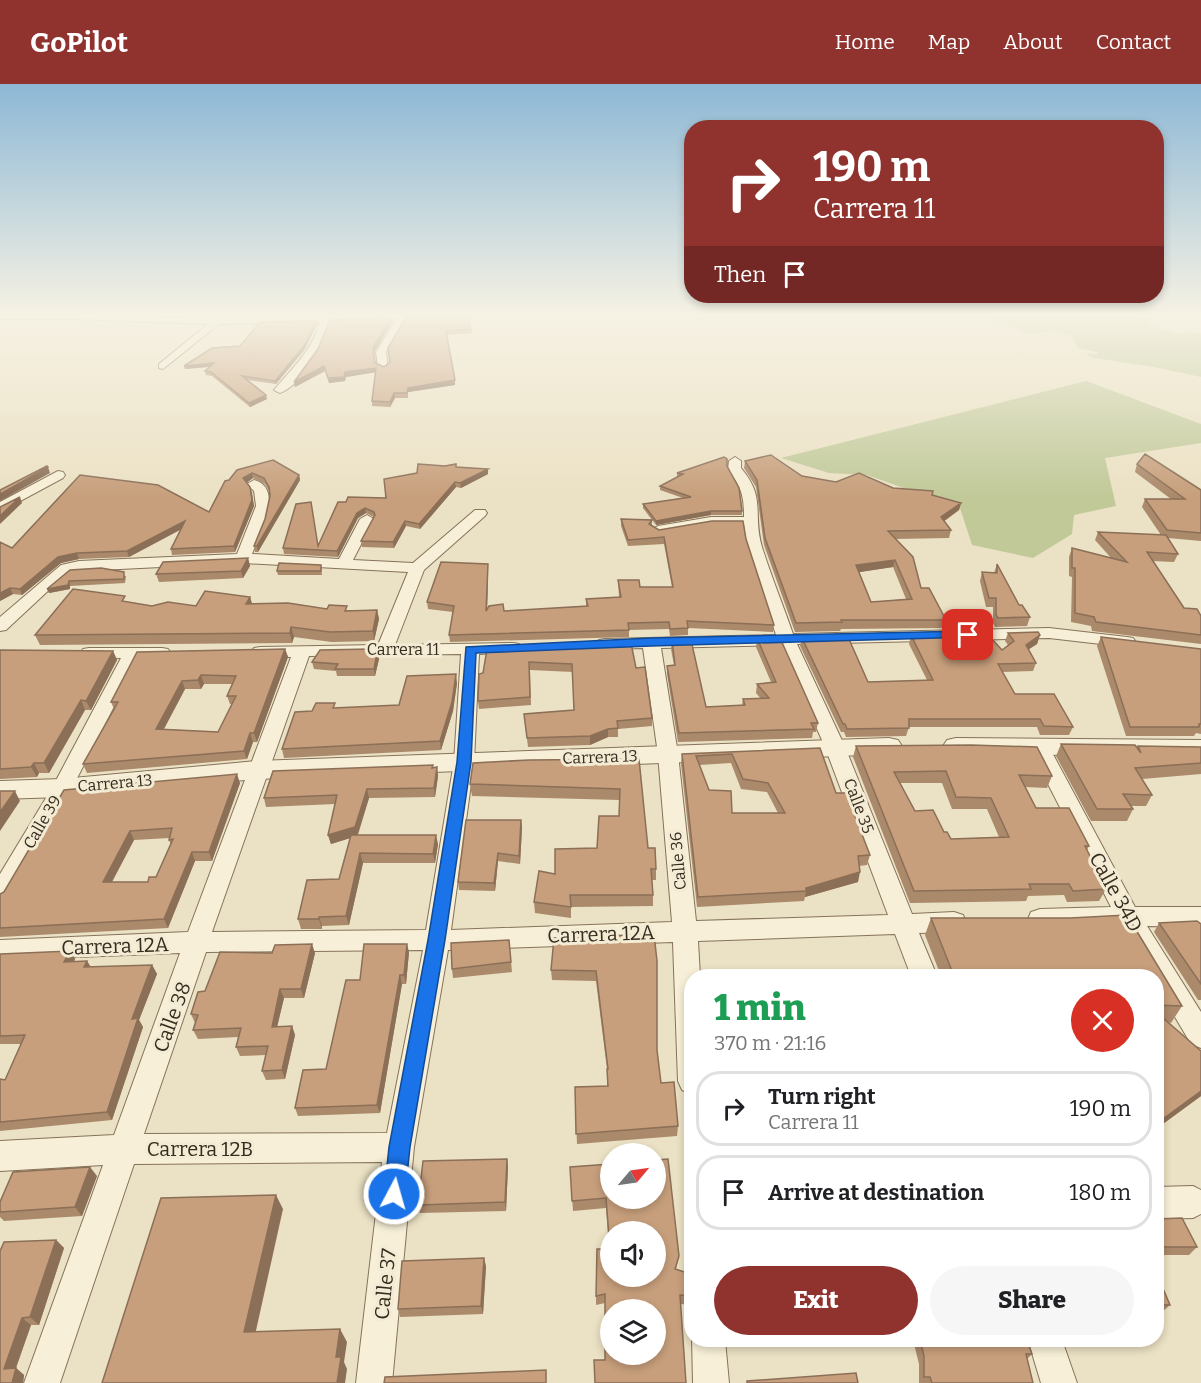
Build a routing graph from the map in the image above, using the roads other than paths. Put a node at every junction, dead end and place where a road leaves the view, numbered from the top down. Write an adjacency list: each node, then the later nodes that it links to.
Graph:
1 (295, 375): 2 (street)
2 (280, 390)
3 (735, 461): 9 (street, Calle 35)
4 (58, 475): 6 (street)
5 (254, 484): 11 (street)
6 (0, 508)
7 (480, 513): 13 (street)
8 (367, 519): 12 (street)
9 (751, 521): 10 (street); 15 (street, Calle 35)
10 (658, 530)
11 (243, 558): 12 (street); 14 (street)
12 (344, 563): 13 (street)
13 (417, 568): 20 (street)
14 (0, 626)
15 (786, 639): 16 (street); 17 (street); 28 (street, Calle 35)
16 (651, 642): 18 (street); 30 (street, Calle 36)
17 (1143, 644)
18 (583, 645)
19 (527, 647): 21 (street, Carrera 11)
20 (385, 648): 21 (street, Carrera 11); 22 (street, Carrera 11)
21 (470, 650): 31 (street, Calle 37)
22 (302, 651): 24 (street, Carrera 11); 32 (street, Calle 38)
23 (178, 652): 26 (street)
24 (246, 652)
25 (67, 653): 26 (street)
26 (133, 653): 33 (street, Calle 39)
27 (1038, 745): 28 (street, Carrera 13); 29 (street, Carrera 13); 36 (street, Calle 34D)
28 (835, 747): 30 (street, Carrera 13); 40 (street, Calle 35)
29 (1201, 748)
30 (668, 754): 31 (street, Carrera 13); 41 (street, Calle 36)
31 (464, 762): 32 (street, Carrera 13); 42 (street, Calle 37)
32 (257, 770): 33 (street, Carrera 13); 43 (street, Calle 38)
33 (62, 788): 34 (street, Carrera 13); 35 (street, Calle 39)
34 (0, 790)
35 (0, 894)
36 (1128, 916): 37 (street); 38 (street); 47 (street, Calle 34D)
37 (1201, 917)
38 (1022, 920)
39 (975, 921): 40 (street, Carrera 12A)
40 (905, 924): 41 (street, Carrera 12A); 46 (street, Calle 35)
41 (685, 931): 42 (street, Carrera 12A); 45 (street, Calle 36)
42 (437, 940): 43 (street, Carrera 12A); 50 (street, Calle 37)
43 (198, 942): 44 (street, Carrera 12A); 51 (street, Calle 38)
44 (0, 950)
45 (687, 969)
46 (921, 969)
47 (1160, 969)
48 (1164, 975): 49 (street, Calle 34D)
49 (1201, 1036)
50 (399, 1147): 51 (street, Carrera 12B); 58 (street, Calle 37)
51 (125, 1149): 52 (street, Carrera 12B); 57 (street, Calle 38)
52 (0, 1155)
53 (1193, 1202): 54 (street)
54 (1164, 1203)
55 (708, 1347): 59 (street)
56 (1047, 1347): 60 (street)
57 (42, 1383)
58 (374, 1383)
59 (711, 1383)
60 (1059, 1383)

